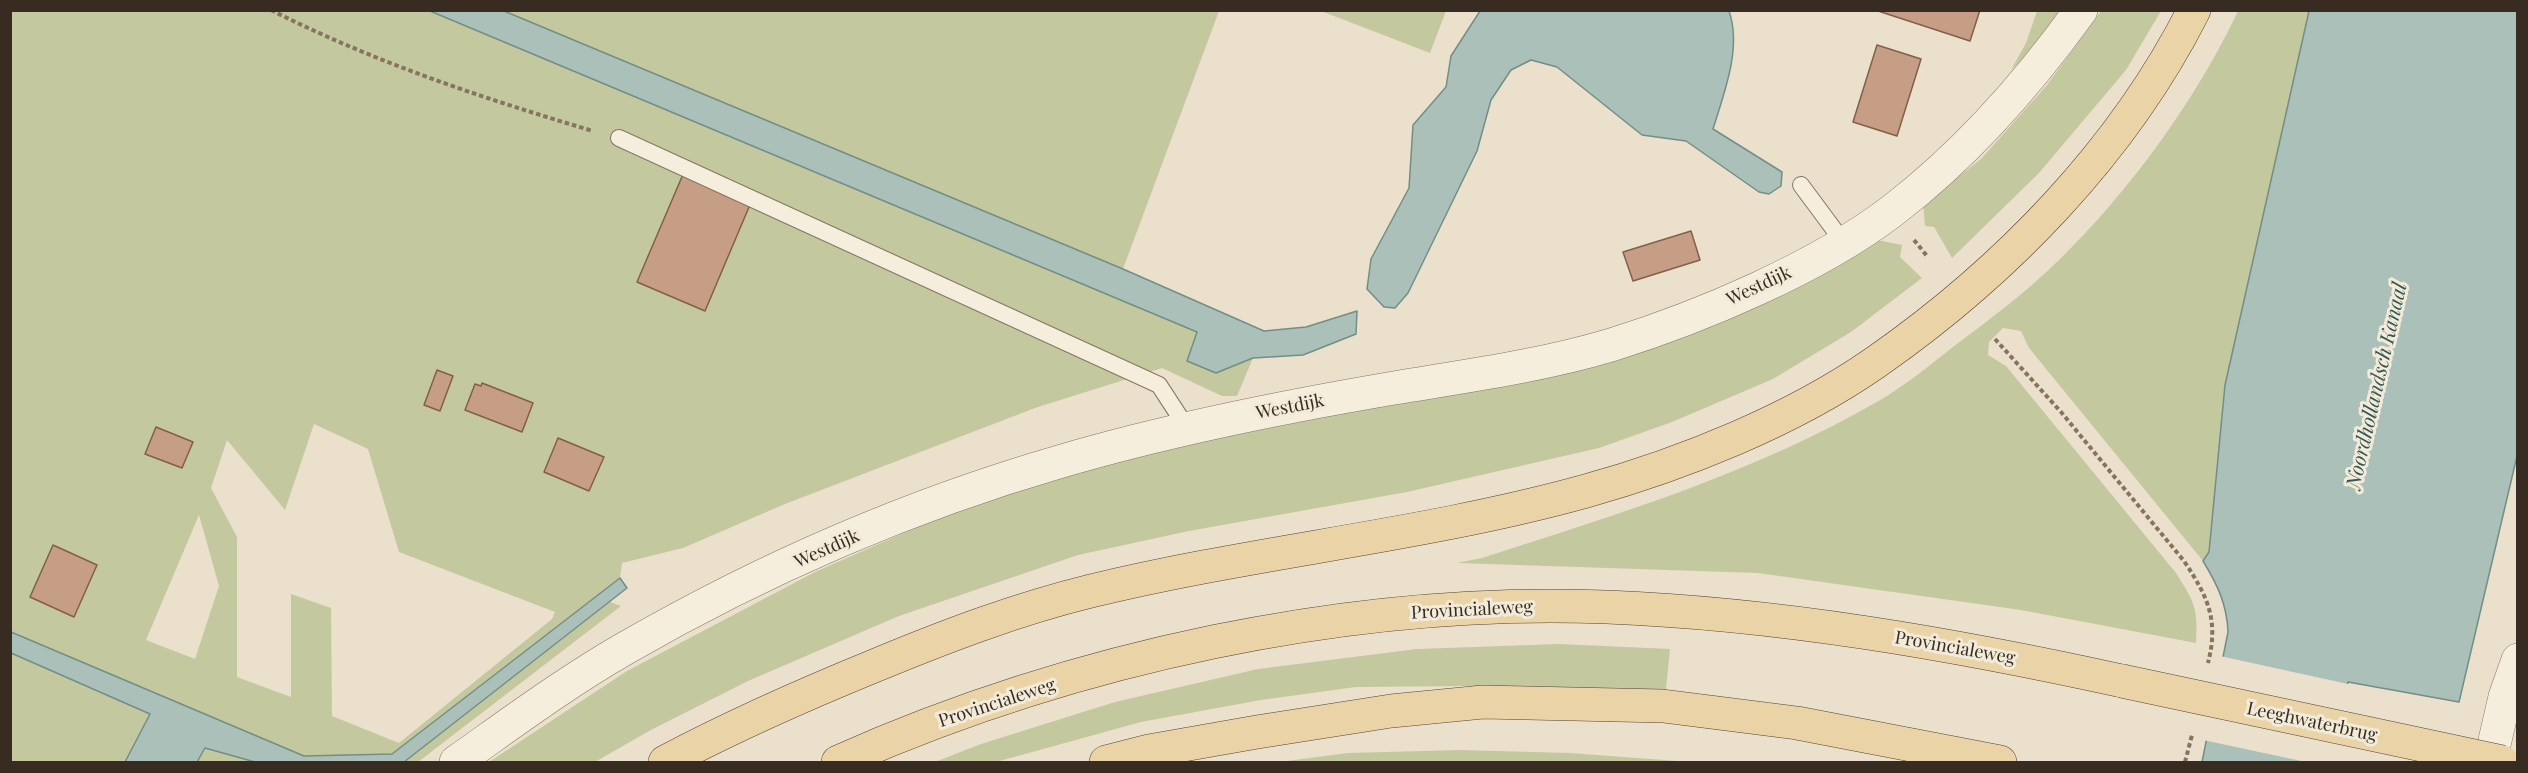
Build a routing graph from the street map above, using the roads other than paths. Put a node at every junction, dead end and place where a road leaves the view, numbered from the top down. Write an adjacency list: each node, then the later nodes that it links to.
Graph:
1 (2081, 10): 5 (street, Westdijk)
2 (2194, 10): 10 (main road)
3 (619, 138): 6 (lane)
4 (1801, 184): 5 (lane)
5 (1844, 243): 6 (street, Westdijk)
6 (1187, 428): 9 (street, Westdijk)
7 (2517, 660): 14 (street)
8 (2122, 681): 11 (main road, Provincialeweg); 15 (main road, Leeghwaterbrug, bridge)
9 (456, 762)
10 (665, 762)
11 (838, 762)
12 (1106, 762): 13 (main road)
13 (2000, 762)
14 (2490, 762)
15 (2502, 762)

